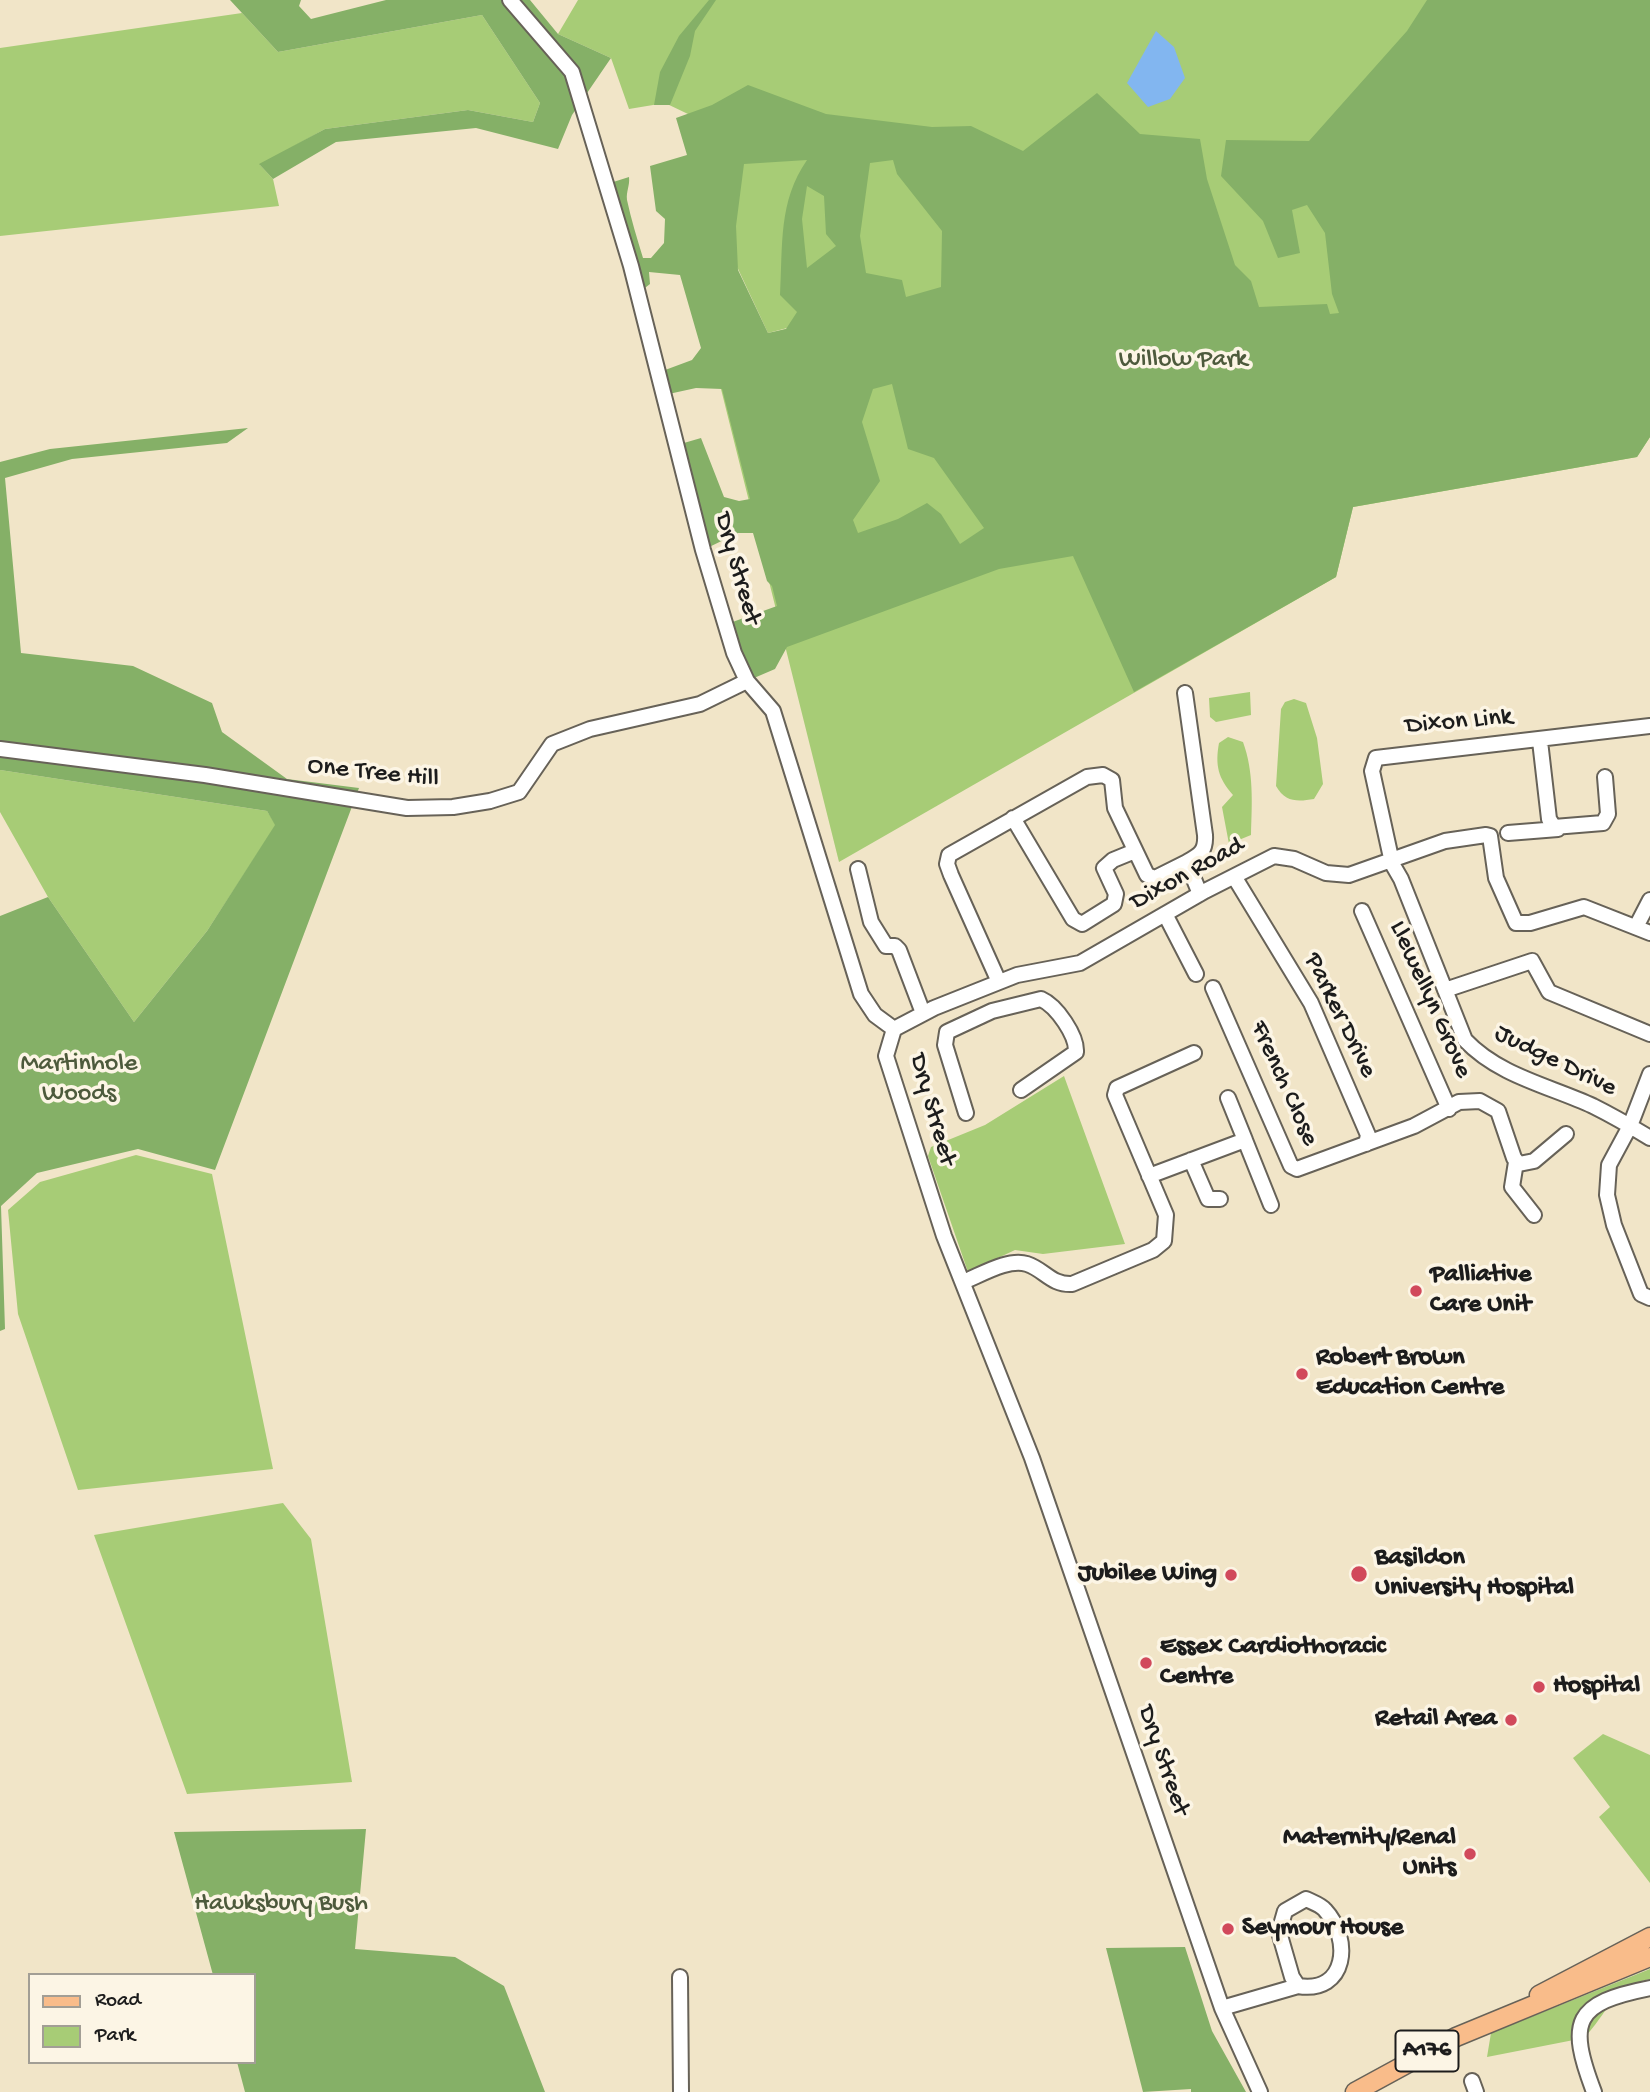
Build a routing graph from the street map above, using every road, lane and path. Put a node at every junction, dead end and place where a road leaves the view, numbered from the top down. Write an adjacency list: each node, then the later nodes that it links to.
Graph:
1 (510, 0): 2 (street, Dry Street)
2 (747, 681): 6 (street, One Tree Hill); 28 (street, Dry Street)
3 (1185, 693): 13 (street)
4 (1650, 726): 5 (street, Dixon Link)
5 (1540, 741): 9 (street); 12 (street, Dixon Link)
6 (0, 749)
7 (1605, 778): 9 (street)
8 (1013, 818): 11 (street); 11 (street); 22 (street)
9 (1558, 829): 10 (street)
10 (1508, 833)
11 (1135, 851): 13 (street)
12 (1391, 859): 15 (street, Dixon Road); 20 (street, Dixon Road); 24 (street, Judge Drive)
13 (1187, 862): 16 (street)
14 (858, 869): 26 (street)
15 (1235, 878): 16 (street, Dixon Road); 40 (street, Parker Drive)
16 (1200, 894): 19 (street, Dixon Road)
17 (1650, 900): 20 (street)
18 (1362, 911): 34 (street, Llewellyn Grove)
19 (1165, 914): 21 (street); 22 (street, Dixon Road)
20 (1643, 930)
21 (1196, 974)
22 (999, 982): 25 (street, Dixon Road)
23 (1213, 988): 40 (street, French Close)
24 (1445, 990): 29 (street); 36 (street, Judge Drive)
25 (966, 995): 26 (street, Dixon Road); 27 (street)
26 (923, 1013): 28 (street, Dixon Road)
27 (974, 1018): 32 (street); 35 (street)
28 (894, 1029): 47 (street, Dry Street)
29 (1650, 1034)
30 (1194, 1053): 43 (street)
31 (1650, 1074): 36 (street)
32 (1021, 1090)
33 (1228, 1098): 39 (street)
34 (1449, 1109): 40 (street); 42 (street)
35 (966, 1113)
36 (1630, 1126): 38 (street, Judge Drive); 48 (street)
37 (1566, 1134): 42 (street)
38 (1650, 1138)
39 (1245, 1140): 41 (street); 45 (street)
40 (1366, 1144)
41 (1191, 1160): 43 (street); 44 (street)
42 (1516, 1162): 46 (street)
43 (1149, 1176): 47 (street)
44 (1220, 1199)
45 (1271, 1205)
46 (1534, 1214)
47 (963, 1282): 54 (street, Dry Street)
48 (1650, 1298)
49 (1650, 1937): 55 (main road, A176)
50 (1650, 1957): 55 (main road, A176)
51 (680, 1977): 56 (street)
52 (1298, 1986): 52 (street); 54 (street)
53 (1650, 1988): 59 (street)
54 (1222, 2008): 57 (street, Dry Street)
55 (1503, 2016): 58 (main road, A176)
56 (681, 2092)
57 (1260, 2092)
58 (1355, 2092)
59 (1594, 2092)

